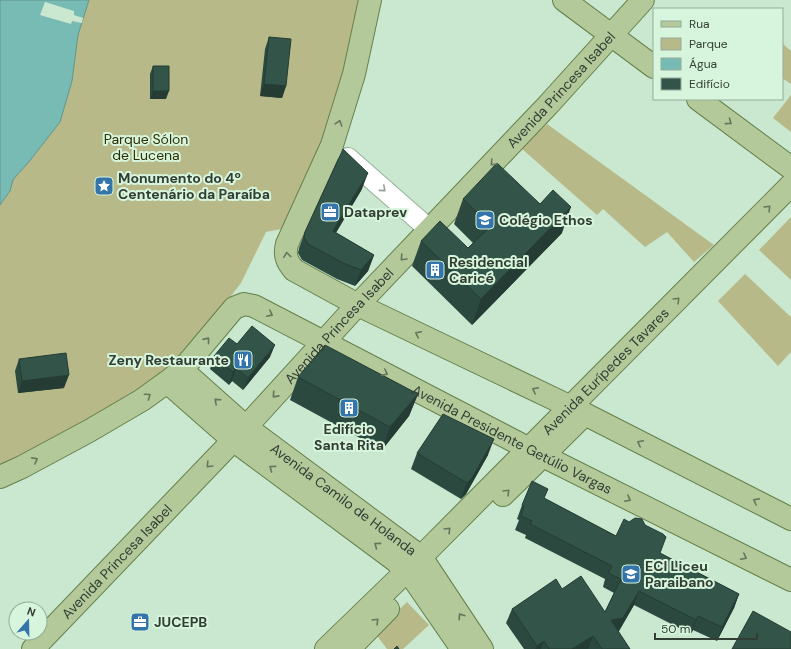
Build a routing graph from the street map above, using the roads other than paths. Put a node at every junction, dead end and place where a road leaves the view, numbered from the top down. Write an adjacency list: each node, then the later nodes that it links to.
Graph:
1 (370, 0): 10 (main road, one-way to 1)
2 (564, 0): 5 (main road)
3 (588, 0): 5 (main road)
4 (643, 0): 5 (main road, Avenida Princesa Isabel)
5 (615, 29): 6 (main road); 7 (main road); 15 (main road, Avenida Princesa Isabel, one-way to 15)
6 (653, 48)
7 (653, 66)
8 (699, 100): 12 (main road, one-way to 12)
9 (723, 100): 11 (main road)
10 (332, 145): 15 (street, one-way to 15); 16 (main road, one-way to 10)
11 (791, 150)
12 (791, 168)
13 (791, 185): 19 (main road, Avenida Eurípedes Tavares, one-way to 13)
14 (791, 205): 19 (main road, Avenida Eurípedes Tavares)
15 (430, 230): 16 (main road, Avenida Princesa Isabel, one-way to 16)
16 (358, 305): 17 (main road, Avenida Princesa Isabel); 19 (main road, one-way to 16)
17 (324, 342): 18 (main road, Avenida Presidente Getúlio Vargas, one-way to 17); 20 (main road, Avenida Princesa Isabel, one-way to 20); 21 (main road, Avenida Presidente Getúlio Vargas, one-way to 21)
18 (175, 376): 20 (main road, Avenida Camilo de Holanda, one-way to 18); 22 (main road, one-way to 18)
19 (577, 411): 21 (main road, Avenida Eurípedes Tavares); 23 (main road, one-way to 19)
20 (240, 433): 24 (main road, Avenida Camilo de Holanda, one-way to 20); 26 (main road, Avenida Princesa Isabel, one-way to 26)
21 (536, 452): 24 (main road, Avenida Eurípedes Tavares, one-way to 21); 25 (main road, Avenida Presidente Getúlio Vargas, one-way to 25)
22 (0, 477)
23 (791, 519)
24 (418, 569): 27 (main road); 28 (main road, one-way to 24); 29 (main road, Avenida Camilo de Holanda); 30 (main road, Avenida Camilo de Holanda, one-way to 24)
25 (791, 580)
26 (33, 649)
27 (326, 649)
28 (349, 649)
29 (462, 649)
30 (482, 649)

